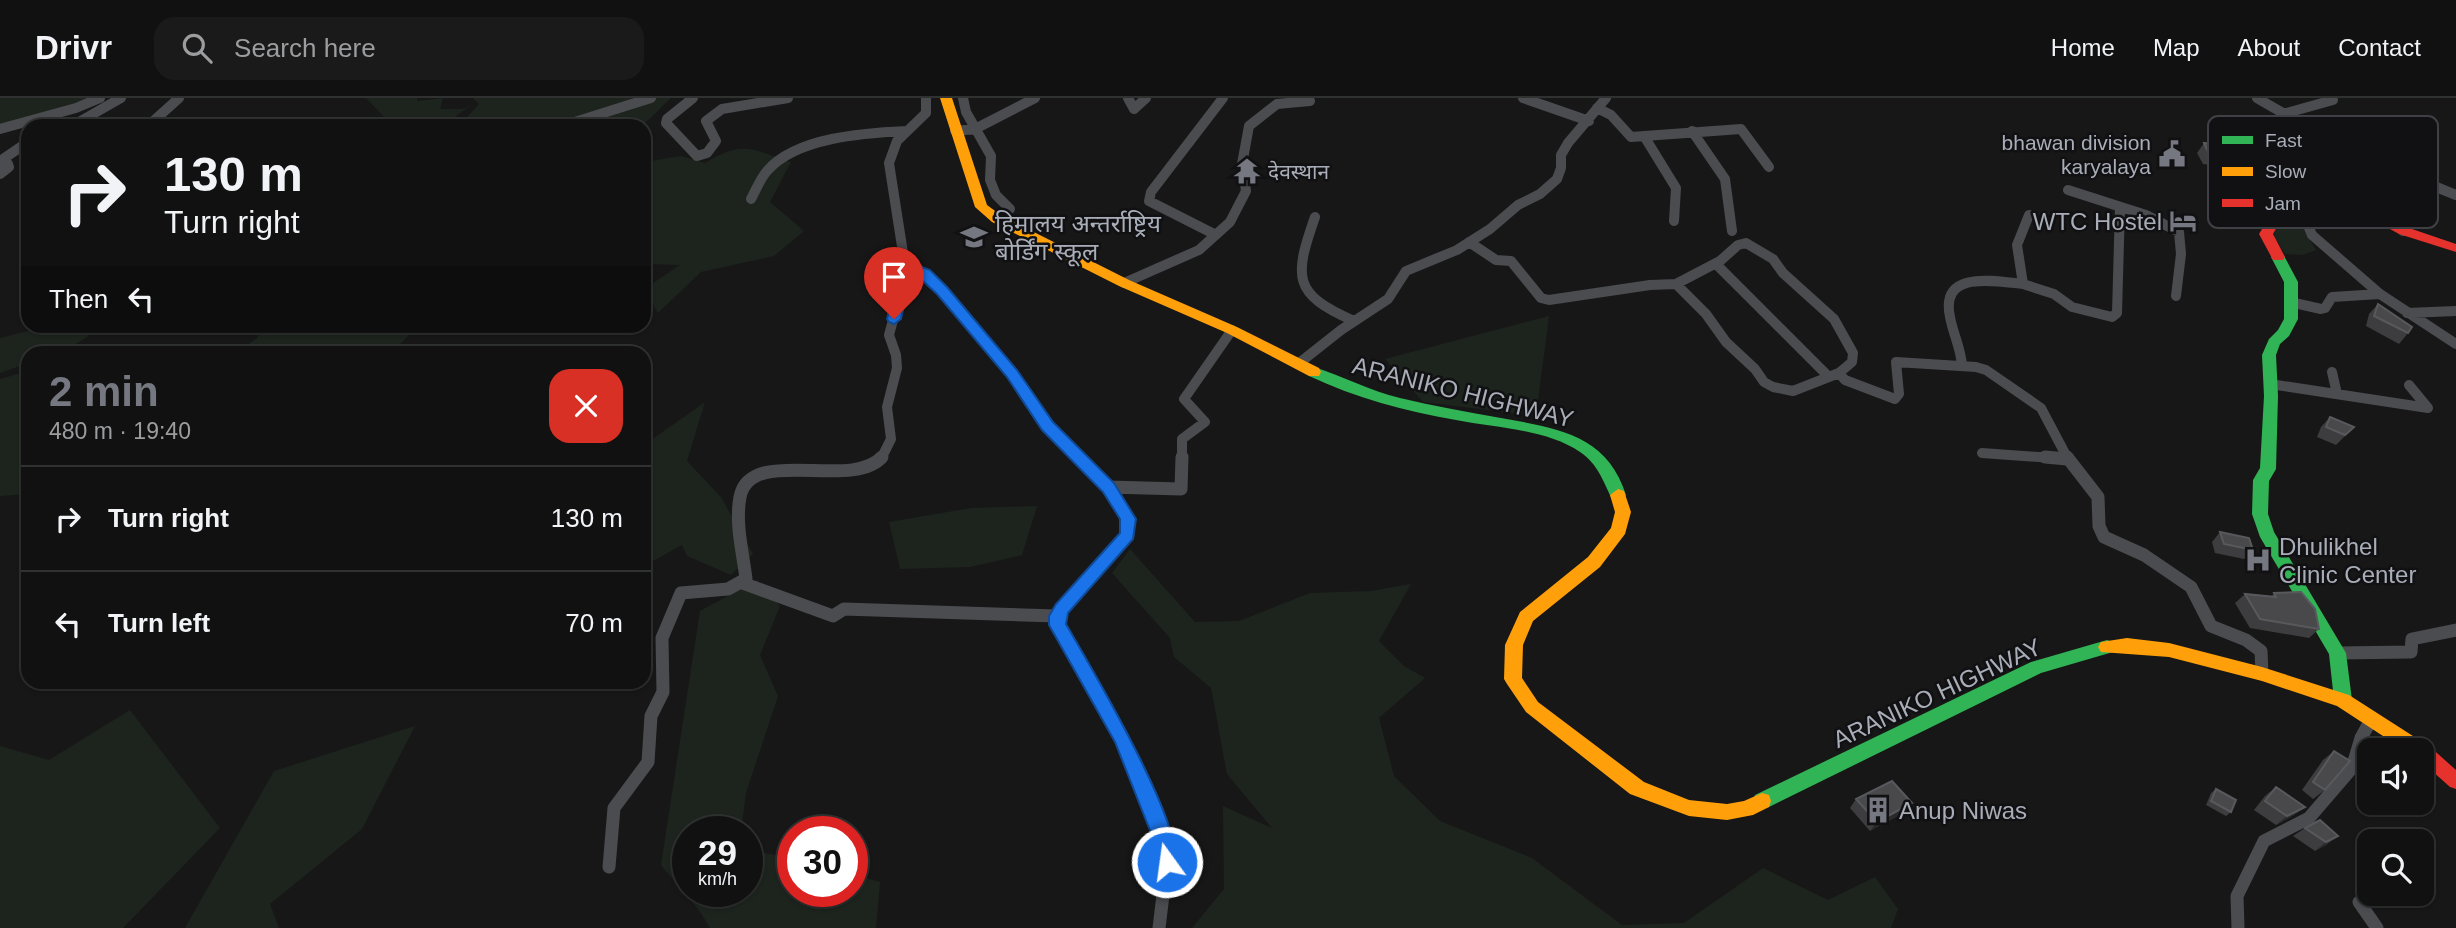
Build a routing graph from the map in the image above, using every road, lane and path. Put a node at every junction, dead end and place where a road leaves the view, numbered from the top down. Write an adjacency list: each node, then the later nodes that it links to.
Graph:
1 (100, 98): 22 (street)
2 (121, 98): 23 (street)
3 (179, 98): 24 (street)
4 (651, 98): 25 (street)
5 (693, 98): 6 (street)
6 (788, 98)
7 (926, 98): 30 (street)
8 (946, 98): 31 (main road, ARANIKO HIGHWAY)
9 (963, 98): 29 (street)
10 (1035, 98): 29 (street)
11 (1128, 98): 12 (street)
12 (1146, 98)
13 (1223, 98): 54 (street)
14 (1523, 98): 27 (street)
15 (1606, 98): 19 (street)
16 (2257, 98): 20 (street)
17 (2333, 100): 20 (street)
18 (1310, 101): 54 (street)
19 (1597, 108): 27 (street); 33 (street)
20 (2283, 114): 21 (street)
21 (2286, 116)
22 (28, 119)
23 (84, 119)
24 (156, 119)
25 (588, 119)
26 (21, 121): 28 (street)
27 (1589, 121): 55 (street)
28 (0, 129)
29 (975, 129): 31 (street); 44 (street)
30 (906, 131): 42 (street); 58 (street)
31 (955, 131): 59 (main road, ARANIKO HIGHWAY)
32 (1692, 131): 33 (street); 37 (street); 52 (street)
33 (1644, 136): 47 (street)
34 (21, 147): 35 (street)
35 (0, 161)
36 (0, 166): 38 (street)
37 (1769, 167)
38 (0, 174)
39 (2438, 188): 41 (street)
40 (2068, 190): 43 (street)
41 (2456, 195)
42 (751, 199)
43 (2120, 207): 61 (street); 63 (street)
44 (1010, 209)
45 (2029, 215): 61 (street)
46 (1315, 217): 67 (street)
47 (1674, 221)
48 (2268, 228): 64 (main road)
49 (2309, 228): 62 (street)
50 (2398, 228): 53 (main road)
51 (2404, 228): 53 (street)
52 (1732, 231)
53 (2403, 231): 56 (main road)
54 (1216, 235): 59 (street)
55 (1469, 242): 60 (street); 67 (street)
56 (2456, 248)
57 (1716, 264): 60 (street); 73 (street); 73 (street)
58 (906, 266): 79 (street); 80 (street)
59 (1124, 283): 68 (main road, ARANIKO HIGHWAY)
60 (1676, 284): 73 (street)
61 (2023, 284): 71 (street)
62 (2380, 294): 64 (street); 66 (street)
63 (2176, 296)
64 (2290, 302): 74 (main road)
65 (2456, 311): 66 (street)
66 (2407, 313): 69 (street)
67 (1354, 321): 70 (street)
68 (1232, 330): 70 (main road, ARANIKO HIGHWAY); 79 (street)
69 (2456, 344)
70 (1298, 364): 84 (main road, ARANIKO HIGHWAY)
71 (1962, 366): 73 (street); 78 (street)
72 (2332, 372): 76 (street)
73 (1834, 375)
74 (2270, 384): 76 (street); 83 (main road)
75 (2409, 385): 76 (street)
76 (2337, 394)
77 (1982, 453): 78 (street)
78 (2067, 459): 84 (street)
79 (1109, 487): 81 (street)
80 (746, 579): 81 (street); 90 (street)
81 (1058, 616): 92 (street)
82 (2456, 630): 83 (street)
83 (2337, 653): 85 (main road)
84 (2262, 674): 85 (main road, ARANIKO HIGHWAY)
85 (2343, 700): 86 (main road, ARANIKO HIGHWAY)
86 (2372, 718): 87 (main road, ARANIKO HIGHWAY); 93 (street)
87 (2402, 738)
88 (2434, 762): 89 (main road, ARANIKO HIGHWAY)
89 (2456, 781)
90 (609, 867)
91 (2362, 906): 94 (street)
92 (1159, 928)
93 (2238, 928)
94 (2377, 928)

